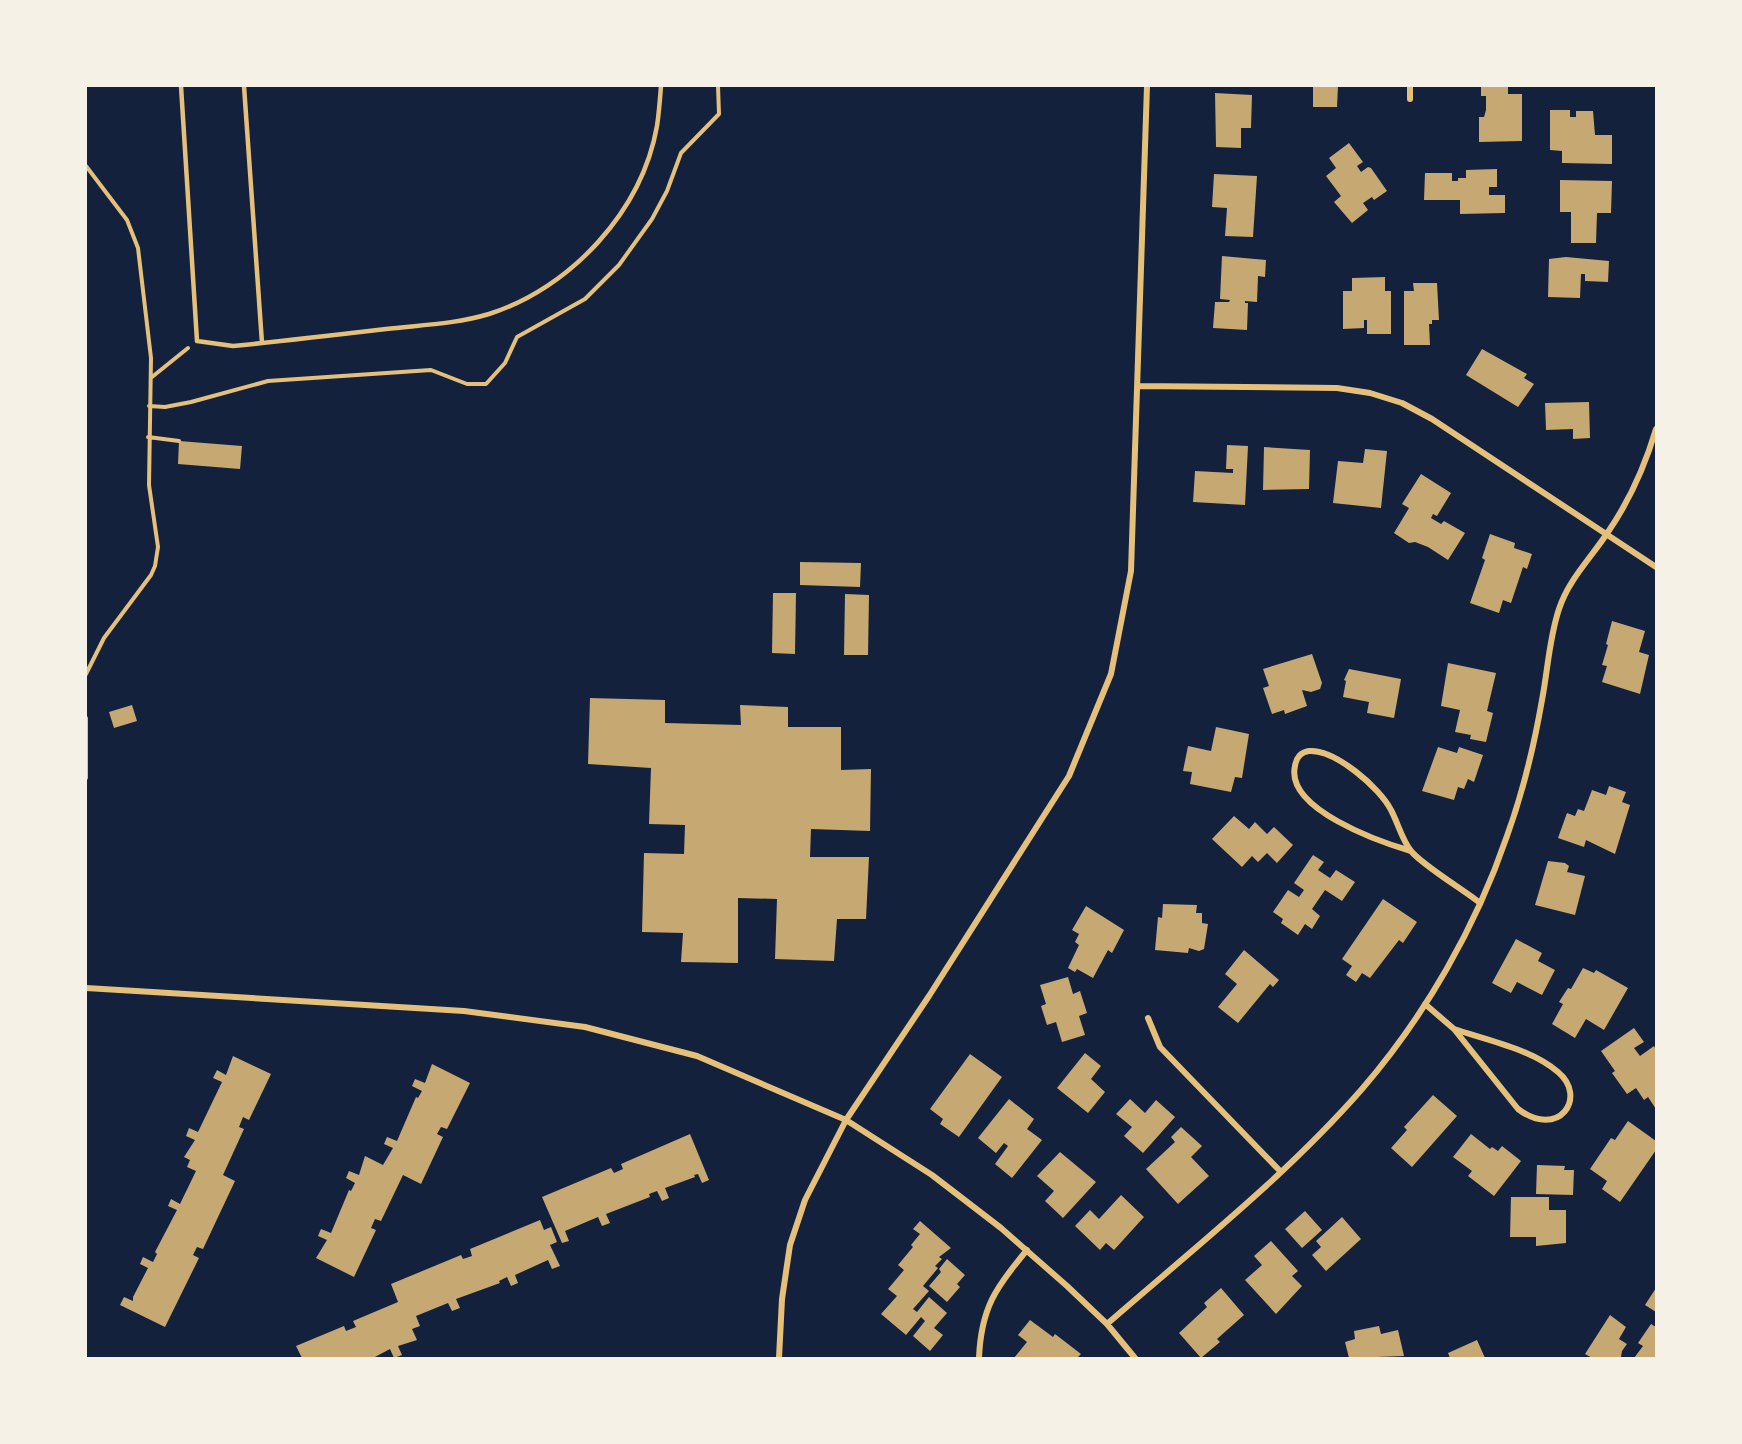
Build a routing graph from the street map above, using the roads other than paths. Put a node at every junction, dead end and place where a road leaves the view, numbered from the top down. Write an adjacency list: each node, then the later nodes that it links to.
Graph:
1 (181, 86): 7 (lane)
2 (244, 86): 7 (lane)
3 (661, 86): 7 (lane)
4 (1147, 86): 8 (street)
5 (1410, 86): 6 (street)
6 (1410, 99)
7 (262, 343)
8 (1137, 386): 10 (street); 18 (street)
9 (1656, 429): 10 (street)
10 (1607, 534): 11 (street); 13 (street)
11 (1656, 567)
12 (1411, 851): 12 (street); 13 (street)
13 (1480, 903): 15 (street)
14 (86, 988): 18 (street)
15 (1425, 1004): 17 (street); 19 (street)
16 (1148, 1018): 19 (street)
17 (1454, 1029): 17 (street)
18 (846, 1120): 20 (street); 22 (street)
19 (1281, 1172): 21 (street)
20 (1027, 1250): 21 (street); 23 (street)
21 (1107, 1324): 24 (street)
22 (778, 1359)
23 (980, 1359)
24 (1135, 1359)

